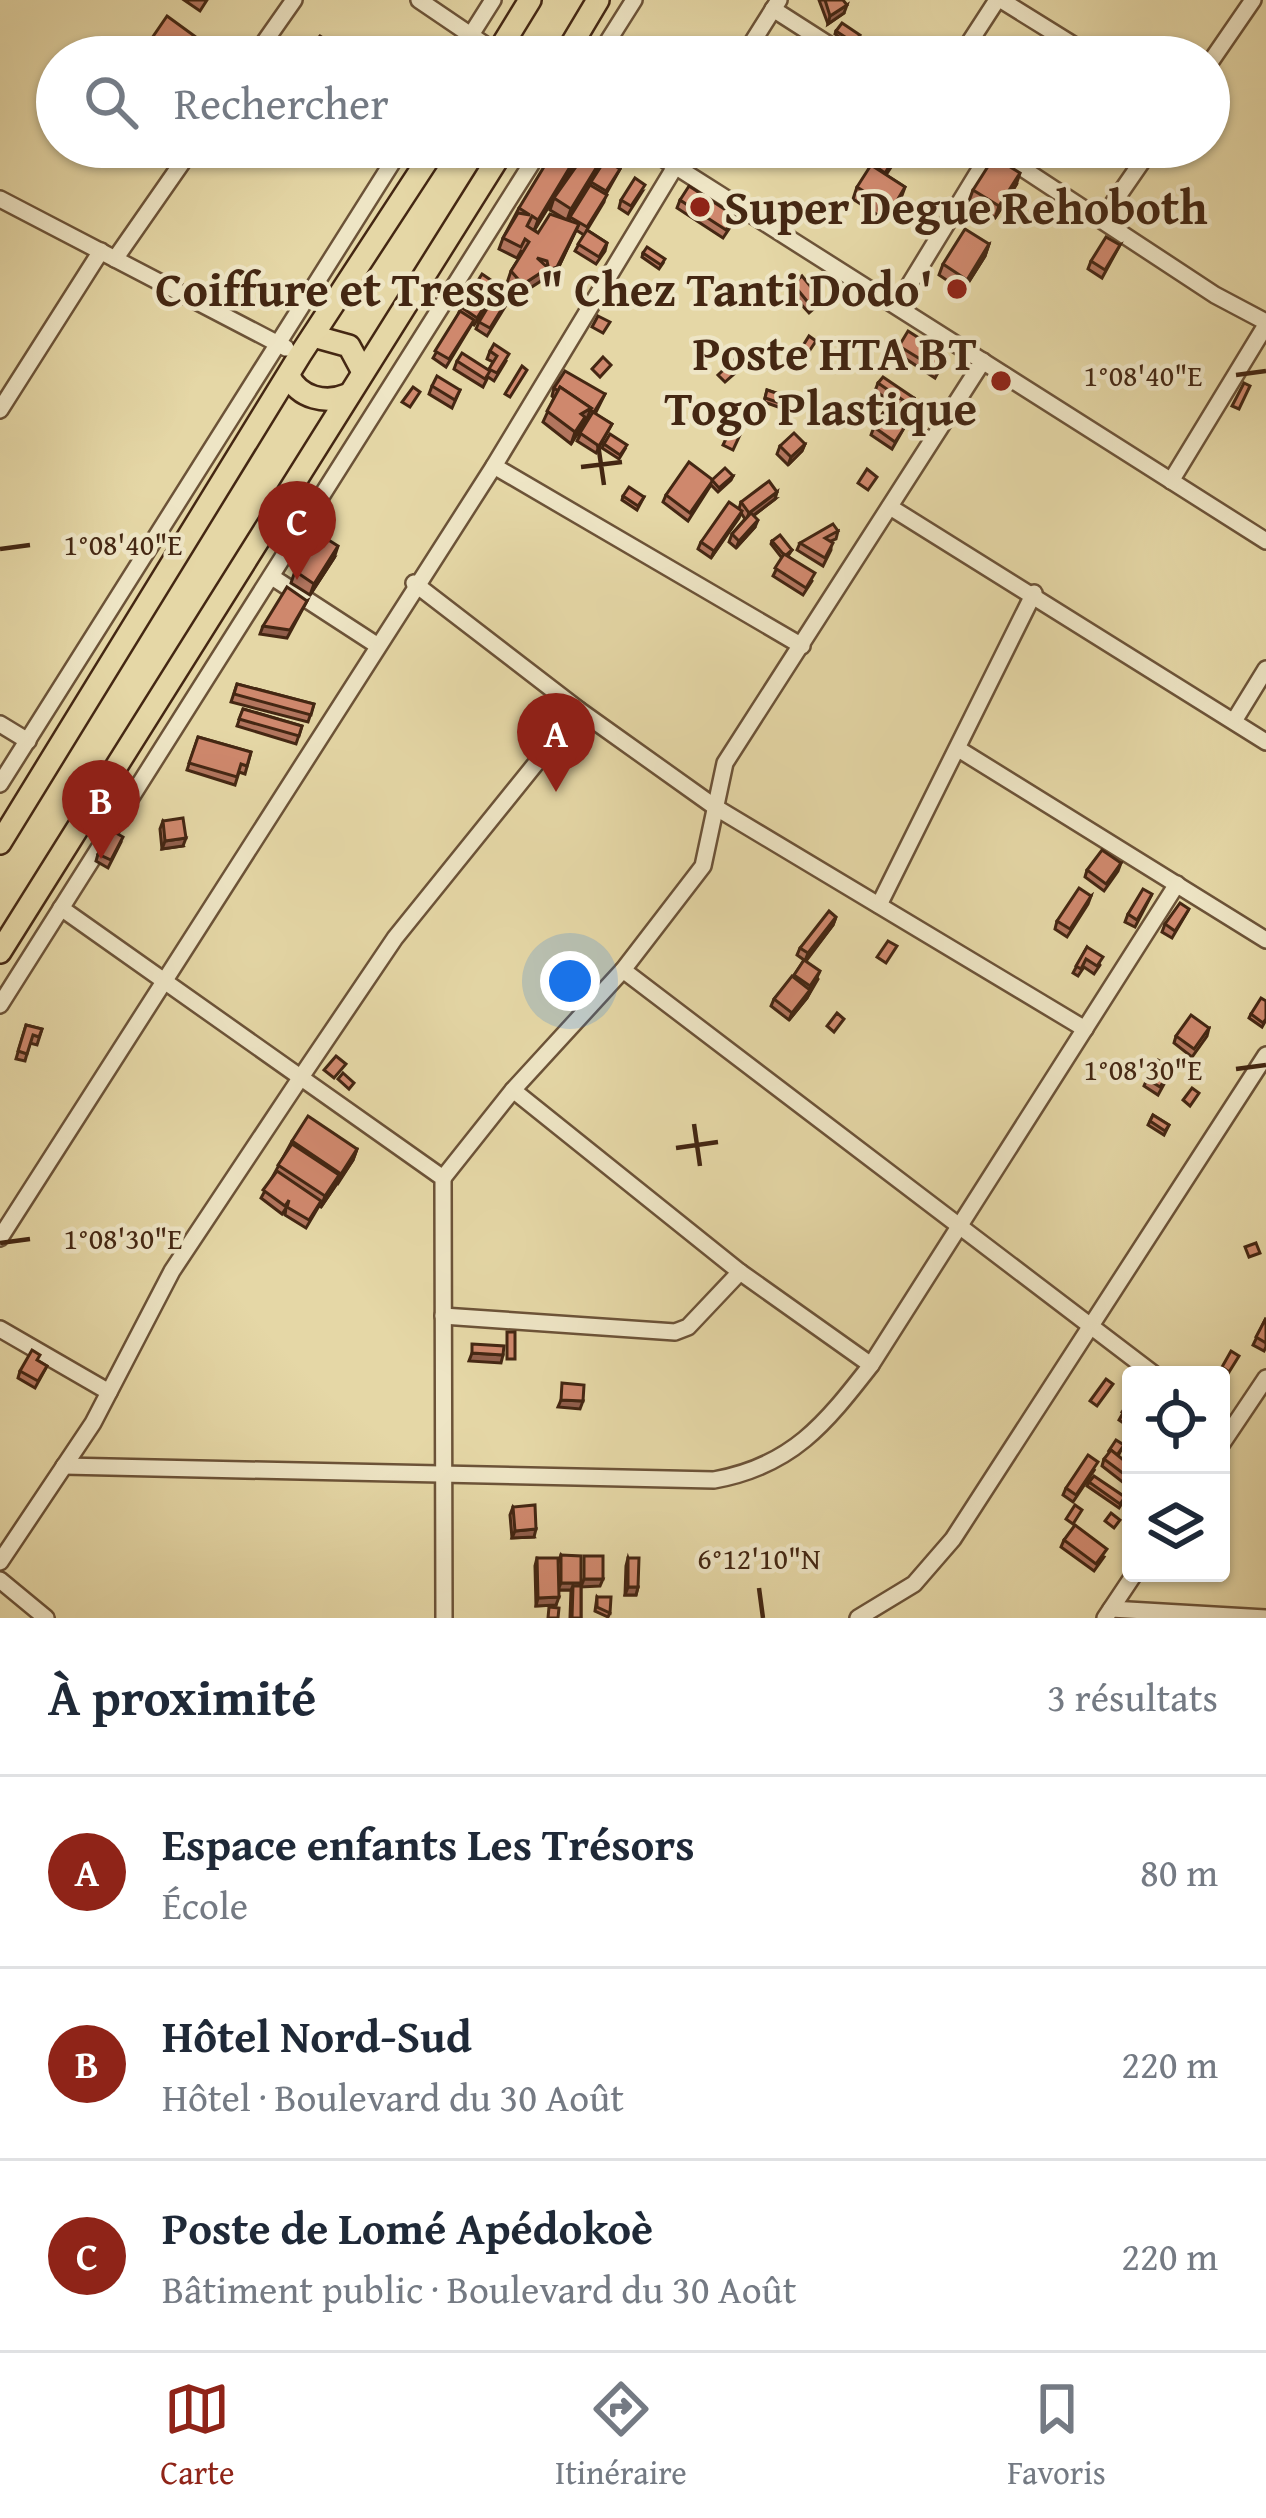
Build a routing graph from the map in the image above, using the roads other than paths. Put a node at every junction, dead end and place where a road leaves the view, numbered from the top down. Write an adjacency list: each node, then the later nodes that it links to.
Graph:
1 (295, 0): 11 (street)
2 (419, 0): 10 (street)
3 (493, 0): 10 (street)
4 (530, 0): 14 (highway)
5 (598, 0): 15 (highway)
6 (634, 0): 16 (street)
7 (999, 0): 19 (street); 20 (street)
8 (1253, 0): 21 (street)
9 (776, 5): 17 (street); 18 (street)
10 (472, 33): 12 (street); 13 (street)
11 (269, 36)
12 (470, 36)
13 (475, 36)
14 (509, 36)
15 (577, 36)
16 (611, 36)
17 (756, 36)
18 (819, 36)
19 (974, 36)
20 (1059, 36)
21 (1228, 36)
22 (176, 168): 34 (street)
23 (390, 168): 38 (street)
24 (422, 168): 37 (highway)
25 (492, 168): 40 (highway)
26 (529, 168): 48 (street)
27 (674, 168): 44 (street)
28 (681, 168): 35 (street)
29 (980, 168): 35 (street)
30 (1024, 168): 33 (street)
31 (1138, 168): 33 (street)
32 (0, 199): 34 (street)
33 (1103, 218): 36 (street)
34 (108, 255): 38 (street); 43 (street)
35 (897, 305): 39 (street)
36 (1266, 323): 45 (street)
37 (313, 336): 38 (highway); 40 (highway)
38 (290, 350): 41 (highway); 57 (street)
39 (983, 361): 45 (street); 46 (street)
40 (363, 372): 42 (highway)
41 (289, 376): 42 (highway); 62 (highway)
42 (347, 395): 67 (highway)
43 (0, 410)
44 (494, 466): 49 (street); 52 (street)
45 (1171, 481): 47 (street)
46 (890, 506): 50 (street); 52 (street)
47 (1266, 541)
48 (272, 577): 51 (street); 65 (street)
49 (414, 583): 51 (street); 54 (street)
50 (1034, 593): 55 (street); 59 (street)
51 (375, 644): 69 (street)
52 (802, 646): 61 (street)
53 (1266, 669): 55 (street)
54 (579, 710): 61 (street); 73 (street)
55 (1234, 721): 58 (street)
56 (0, 724): 57 (street)
57 (28, 741): 60 (street)
58 (1266, 742)
59 (960, 750): 63 (street); 64 (street)
60 (0, 784)
61 (716, 806): 64 (street); 68 (street)
62 (0, 843)
63 (1177, 884): 66 (street); 71 (street)
64 (879, 905): 71 (street)
65 (61, 908): 69 (street); 70 (street)
66 (1266, 940)
67 (0, 952)
68 (623, 970): 74 (street); 76 (street)
69 (161, 982): 73 (street); 77 (street)
70 (0, 1005)
71 (1084, 1029): 76 (street)
72 (1266, 1055): 80 (street)
73 (299, 1080): 75 (street); 85 (street)
74 (513, 1090): 75 (street); 78 (street)
75 (443, 1178): 79 (street)
76 (961, 1223): 80 (street); 82 (street)
77 (0, 1238)
78 (740, 1272): 79 (street); 82 (street)
79 (443, 1316): 88 (street)
80 (1092, 1325): 83 (street); 95 (street)
81 (0, 1329): 85 (street)
82 (871, 1365): 88 (street)
83 (1144, 1366)
84 (1266, 1378): 86 (street)
85 (109, 1392): 87 (street)
86 (1230, 1427)
87 (64, 1466): 88 (street); 89 (street)
88 (446, 1474): 94 (street)
89 (0, 1562)
90 (0, 1580): 93 (street)
91 (1129, 1582): 92 (street)
92 (1108, 1613): 96 (street)
93 (46, 1618)
94 (444, 1618)
95 (858, 1618)
96 (1266, 1618)

